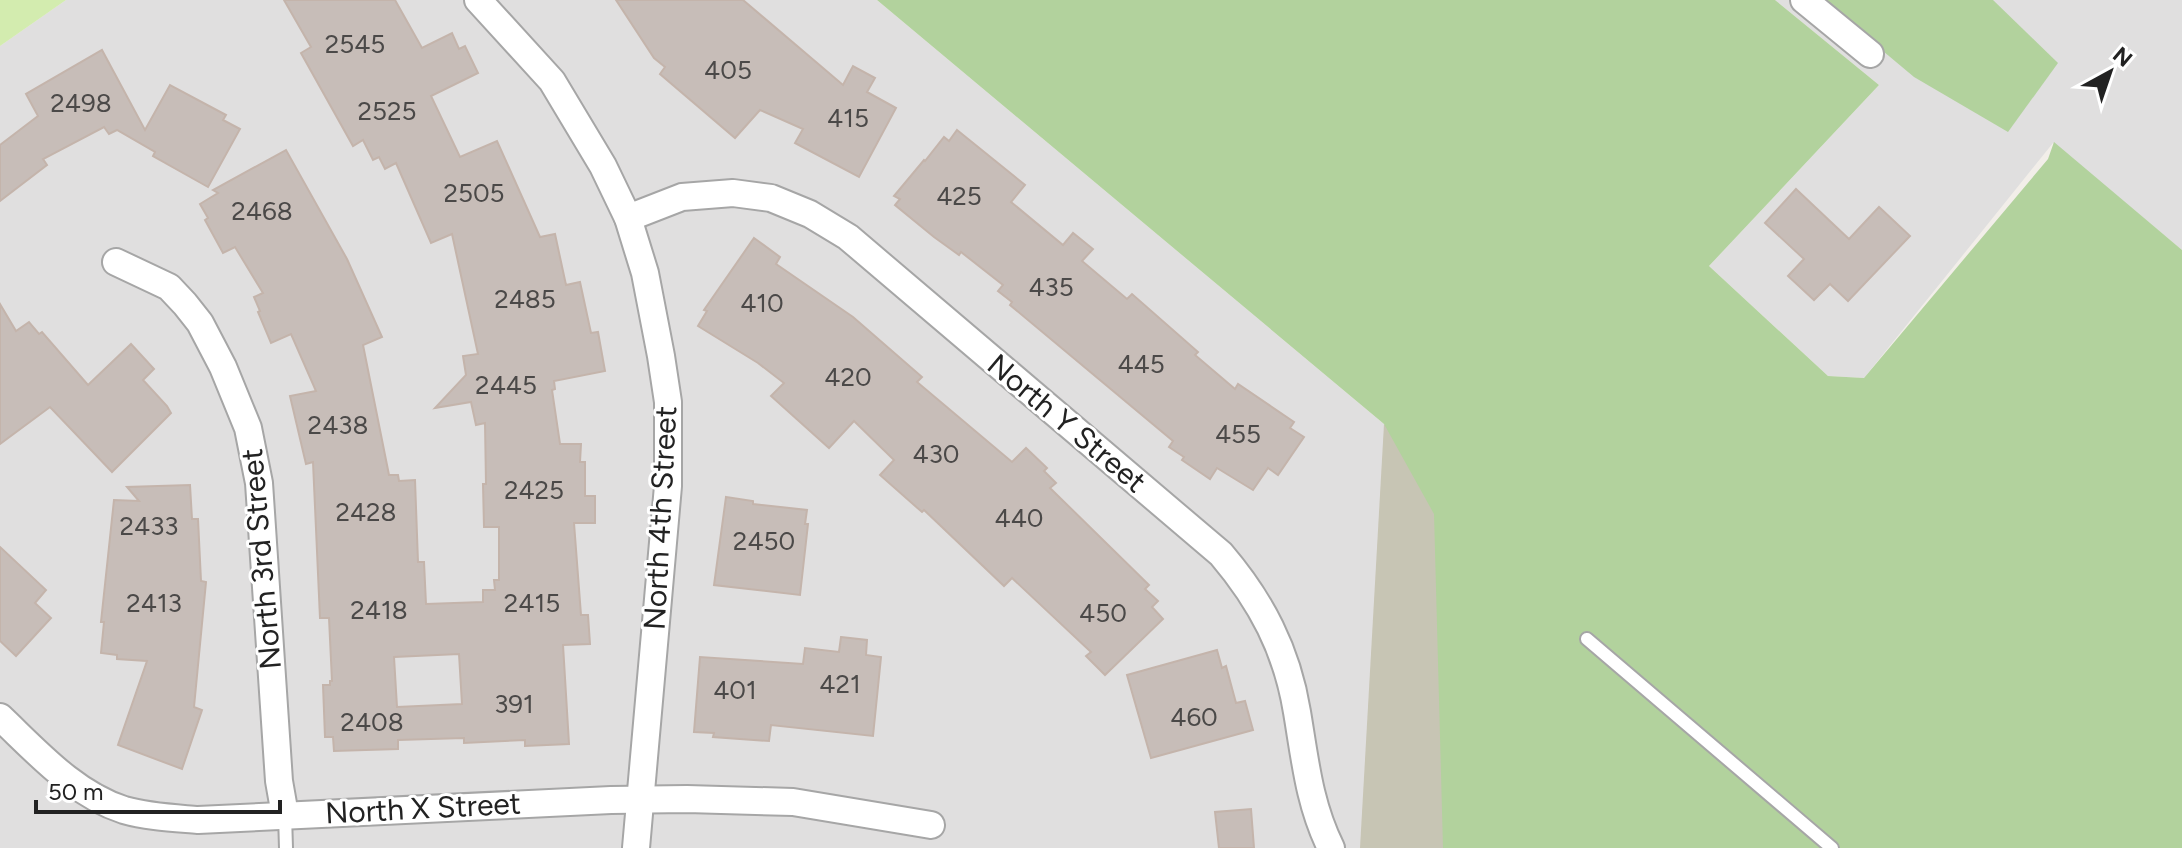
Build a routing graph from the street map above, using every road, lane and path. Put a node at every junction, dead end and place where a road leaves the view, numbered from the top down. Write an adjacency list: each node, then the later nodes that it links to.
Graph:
1 (478, 0): 4 (street, North 4th Street)
2 (1804, 0): 3 (street)
3 (1870, 54)
4 (628, 218): 8 (street, North 4th Street); 13 (street, North Y Street)
5 (116, 262): 9 (street, North 3rd Street)
6 (1587, 639): 14 (lane)
7 (0, 717): 9 (street, North X Street)
8 (640, 799): 9 (street, North X Street); 10 (street, North X Street); 12 (street, North 4th Street)
9 (285, 815): 11 (lane)
10 (931, 825)
11 (286, 848)
12 (636, 848)
13 (1331, 848)
14 (1832, 848)

